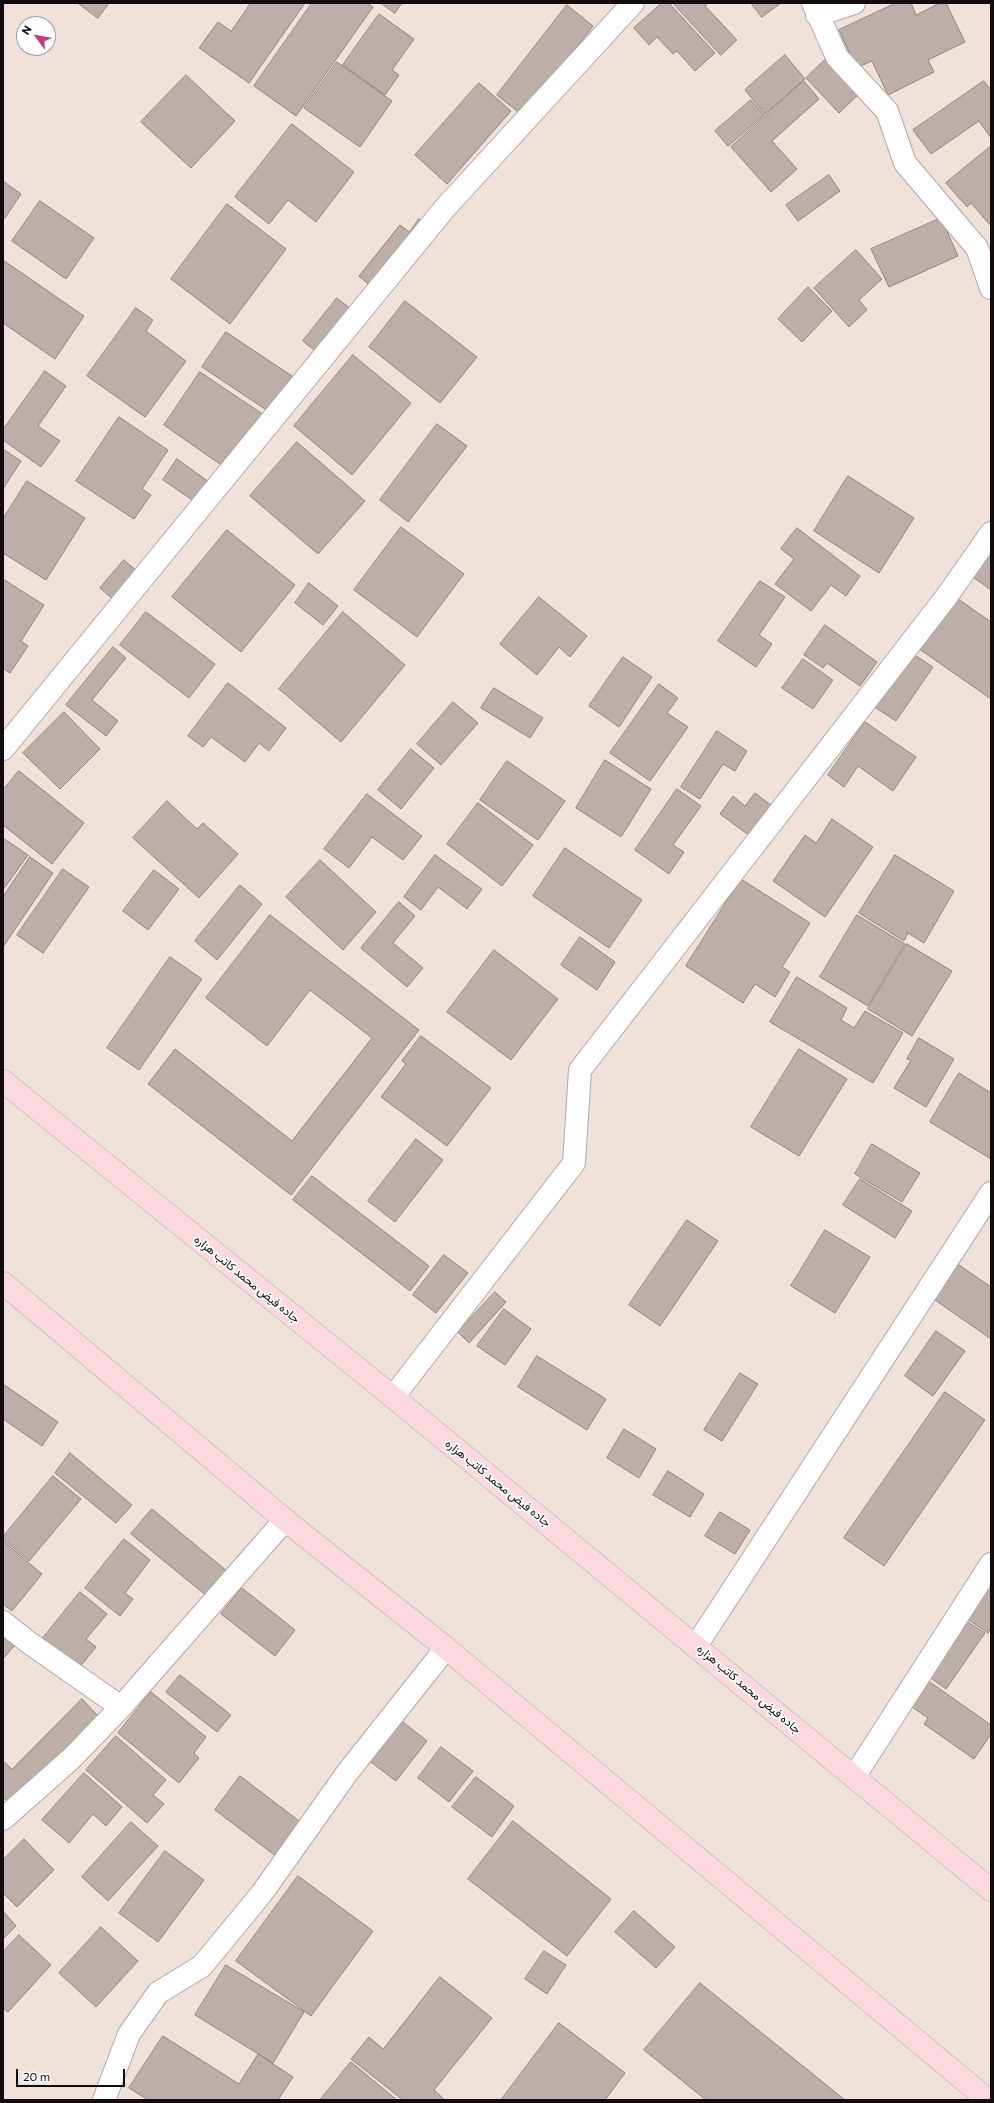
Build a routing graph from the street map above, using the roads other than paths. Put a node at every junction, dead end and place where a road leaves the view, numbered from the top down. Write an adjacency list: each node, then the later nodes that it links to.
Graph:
1 (633, 3): 6 (street)
2 (854, 3): 3 (street)
3 (815, 9): 4 (street)
4 (991, 288)
5 (991, 533): 10 (street)
6 (3, 749)
7 (3, 1081): 10 (main road, جاده فیض محمد کاتب هزاره)
8 (991, 1193): 14 (street)
9 (3, 1283): 11 (main road)
10 (393, 1397): 14 (main road, جاده فیض محمد کاتب هزاره)
11 (285, 1520): 15 (main road); 16 (street)
12 (991, 1564): 17 (street)
13 (3, 1622): 16 (street)
14 (696, 1646): 17 (main road, جاده فیض محمد کاتب هزاره)
15 (446, 1648): 20 (street); 21 (main road)
16 (121, 1707): 18 (street)
17 (854, 1777): 19 (main road, جاده فیض محمد کاتب هزاره)
18 (3, 1819)
19 (991, 1890)
20 (104, 2100)
21 (988, 2100)

